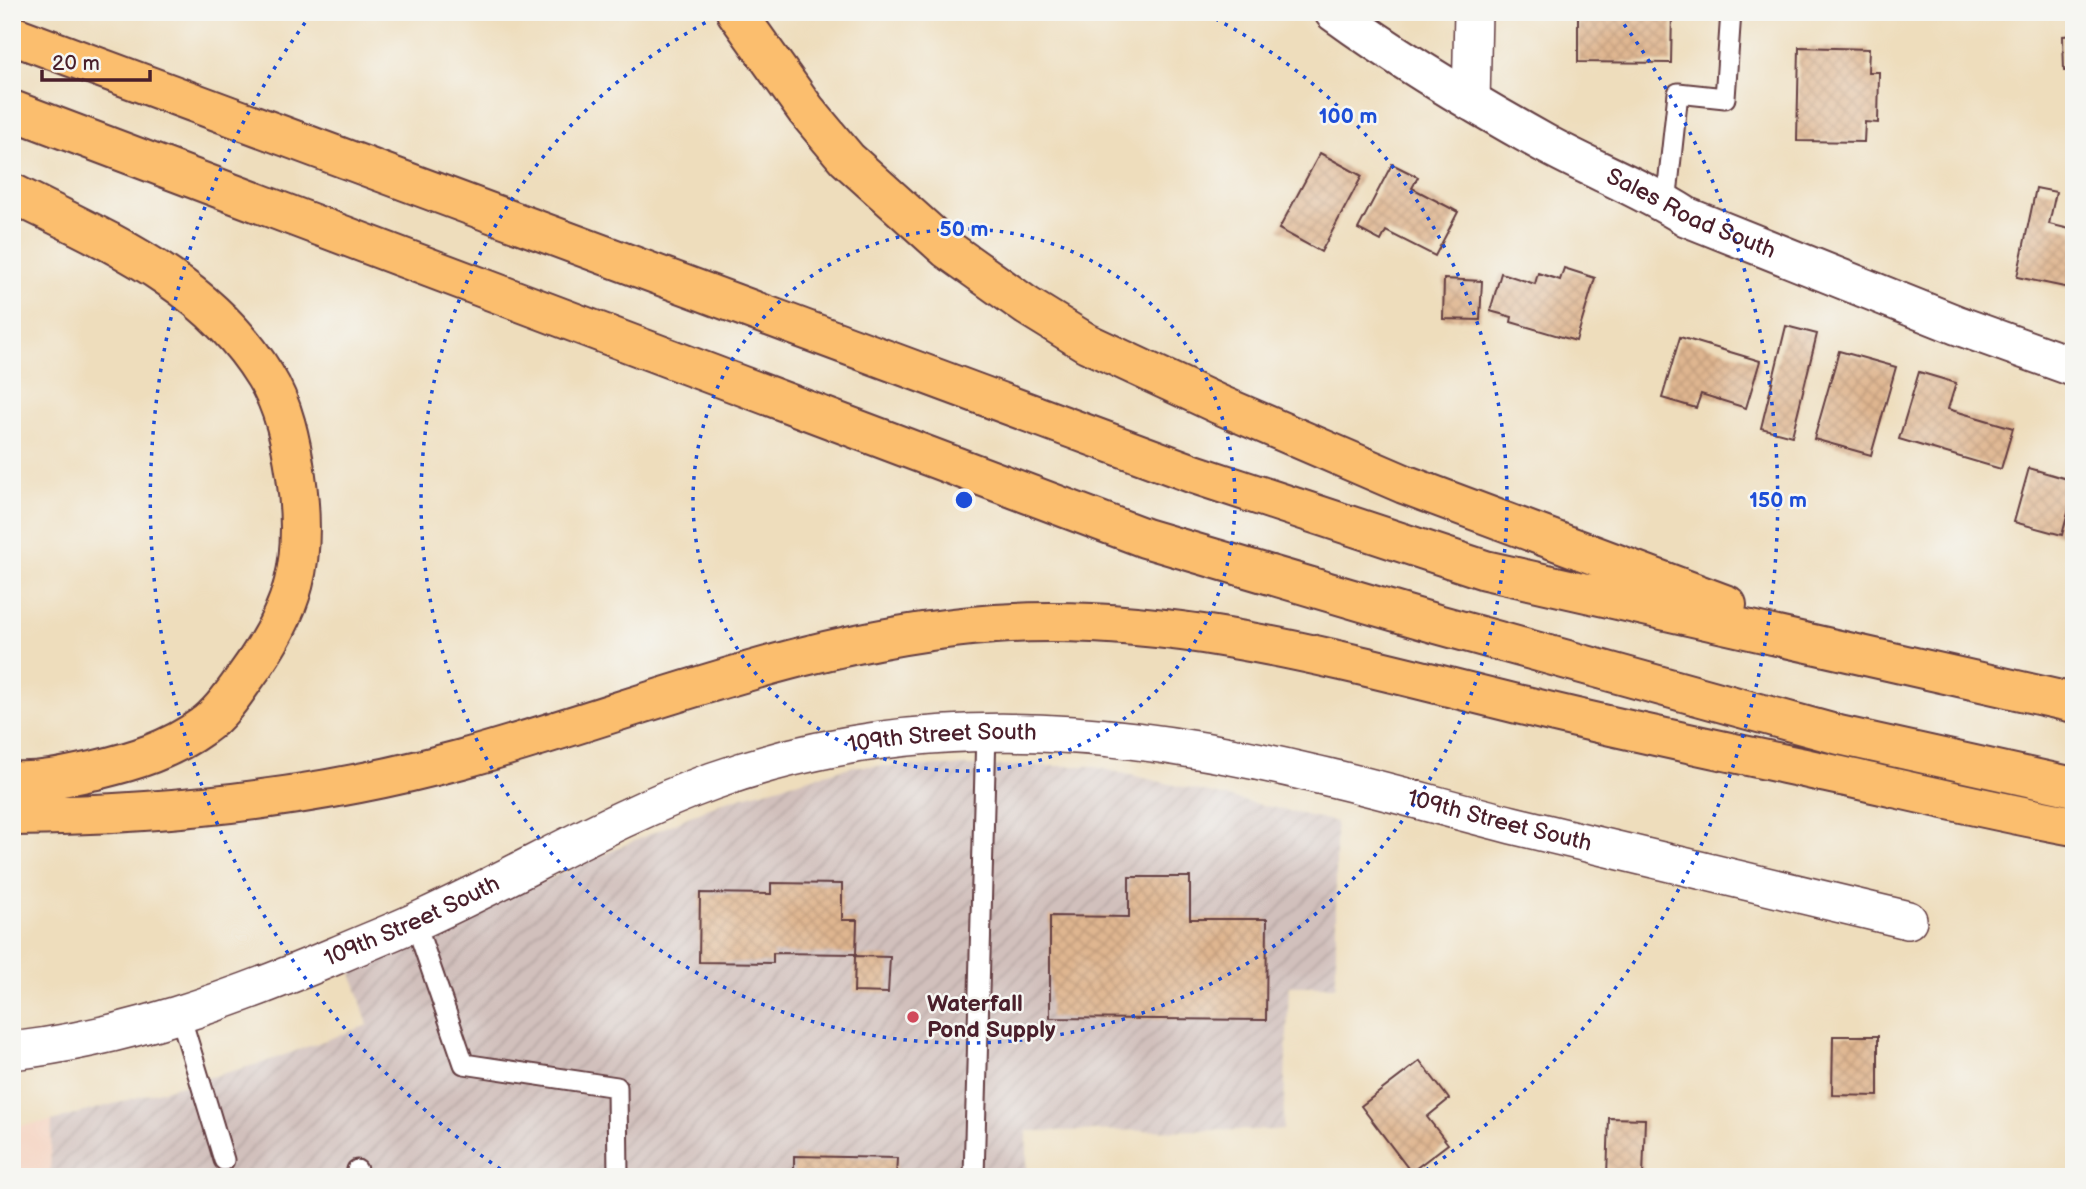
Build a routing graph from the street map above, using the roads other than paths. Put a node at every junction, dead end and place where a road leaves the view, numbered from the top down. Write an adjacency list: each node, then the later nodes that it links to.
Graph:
1 (736, 12): 11 (highway)
2 (1334, 12): 6 (street, Sales Road South)
3 (1473, 12): 6 (street)
4 (1731, 12): 9 (lane)
5 (12, 35): 11 (highway)
6 (1471, 102): 9 (street, Sales Road South)
7 (12, 110): 15 (highway)
8 (12, 192): 14 (highway)
9 (1667, 204): 10 (street, Sales Road South)
10 (2074, 367)
11 (1870, 658): 12 (highway)
12 (2074, 703)
13 (986, 732): 18 (street, 109th Street South); 19 (street, 109th Street South); 24 (lane)
14 (12, 781)
15 (2074, 787)
16 (12, 816): 17 (highway)
17 (2074, 826)
18 (1909, 920)
19 (415, 922): 20 (street, 109th Street South); 23 (lane)
20 (180, 1015): 21 (street, 109th Street South); 22 (lane)
21 (12, 1051)
22 (224, 1160)
23 (618, 1177)
24 (974, 1177)

